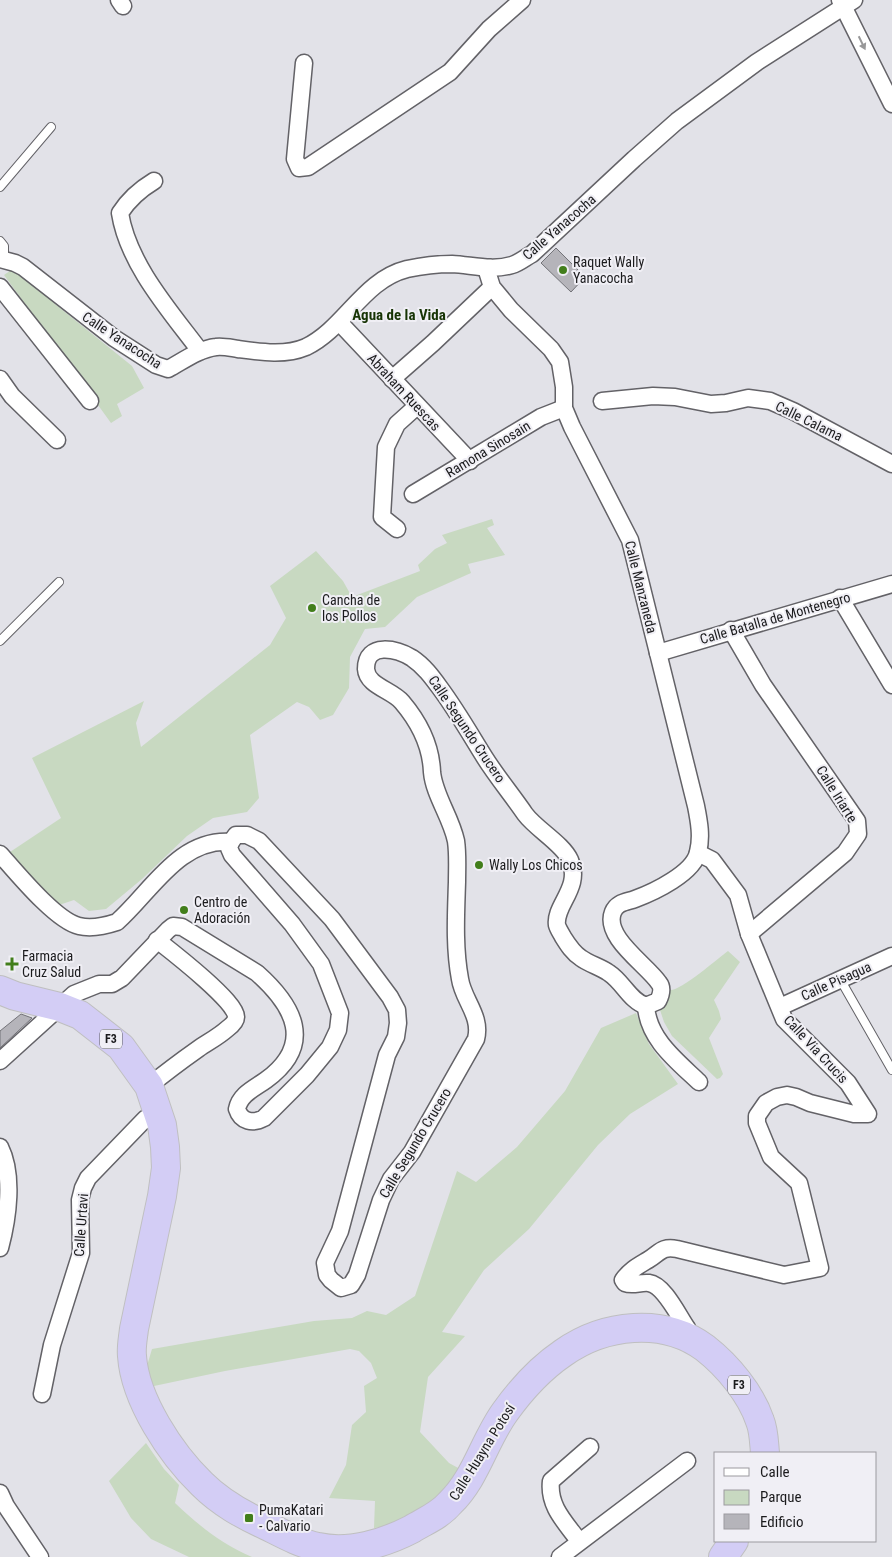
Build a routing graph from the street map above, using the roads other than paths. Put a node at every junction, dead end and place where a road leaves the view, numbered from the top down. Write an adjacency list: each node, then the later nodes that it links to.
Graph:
1 (522, 0): 3 (street)
2 (846, 2): 4 (street, one-way to 4); 10 (street, Calle Yanacocha)
3 (304, 63)
4 (892, 104)
5 (51, 127): 7 (lane)
6 (154, 181): 14 (street)
7 (0, 187)
8 (0, 241): 9 (lane)
9 (2, 259): 14 (street, Calle Yanacocha)
10 (486, 268): 11 (street, Calle Manzaneda); 13 (street, Calle Yanacocha)
11 (492, 287): 16 (street); 20 (street, Calle Manzaneda)
12 (0, 288): 18 (street)
13 (338, 322): 14 (street, Calle Yanacocha); 16 (street, Abraham Ruescas)
14 (200, 351)
15 (0, 379): 21 (street)
16 (392, 379): 19 (street, Abraham Ruescas)
17 (602, 401): 23 (street, Calle Calama)
18 (90, 402)
19 (417, 406): 22 (street, Abraham Ruescas); 25 (street)
20 (564, 408): 22 (street, Ramona Sinosain); 31 (street, Calle Manzaneda)
21 (57, 440)
22 (470, 461): 24 (street, Ramona Sinosain)
23 (892, 464)
24 (413, 494)
25 (397, 529)
26 (59, 582): 30 (lane)
27 (892, 584): 28 (street, Calle Batalla de Montenegro)
28 (840, 598): 29 (street, Calle Batalla de Montenegro); 32 (street)
29 (732, 630): 31 (street, Calle Batalla de Montenegro); 36 (street, Calle Iriarte)
30 (0, 641)
31 (658, 652): 34 (street, Calle Manzaneda)
32 (892, 685)
33 (231, 842): 35 (street); 37 (street); 41 (street, Calle Segundo Crucero)
34 (698, 853): 36 (street, Calle Via Crucis); 41 (street)
35 (0, 854)
36 (749, 934): 43 (street, Calle Via Crucis)
37 (157, 940): 42 (street); 47 (street)
38 (892, 956): 39 (street, Calle Pisagua)
39 (840, 979): 43 (street, Calle Pisagua); 45 (lane)
40 (0, 990): 42 (highway, Calle Huayna Potosí / F3)
41 (646, 1006): 46 (street)
42 (60, 1007): 44 (street); 47 (highway, Calle Huayna Potosí / F3)
43 (780, 1007): 51 (street, Calle Via Crucis)
44 (0, 1061)
45 (892, 1070)
46 (699, 1082)
47 (149, 1086): 48 (highway, Calle Huayna Potosí / F3)
48 (159, 1115): 51 (highway, Calle Huayna Potosí / F3); 52 (street, Calle Urtavi)
49 (0, 1147): 50 (street)
50 (0, 1248)
51 (685, 1336): 54 (highway, Calle Huayna Potosí / F3)
52 (42, 1394)
53 (590, 1447): 57 (street)
54 (765, 1452)
55 (687, 1461): 57 (street)
56 (0, 1493): 59 (street)
57 (579, 1541): 60 (street)
58 (733, 1542): 61 (highway)
59 (40, 1557)
60 (560, 1557)
61 (723, 1557)

